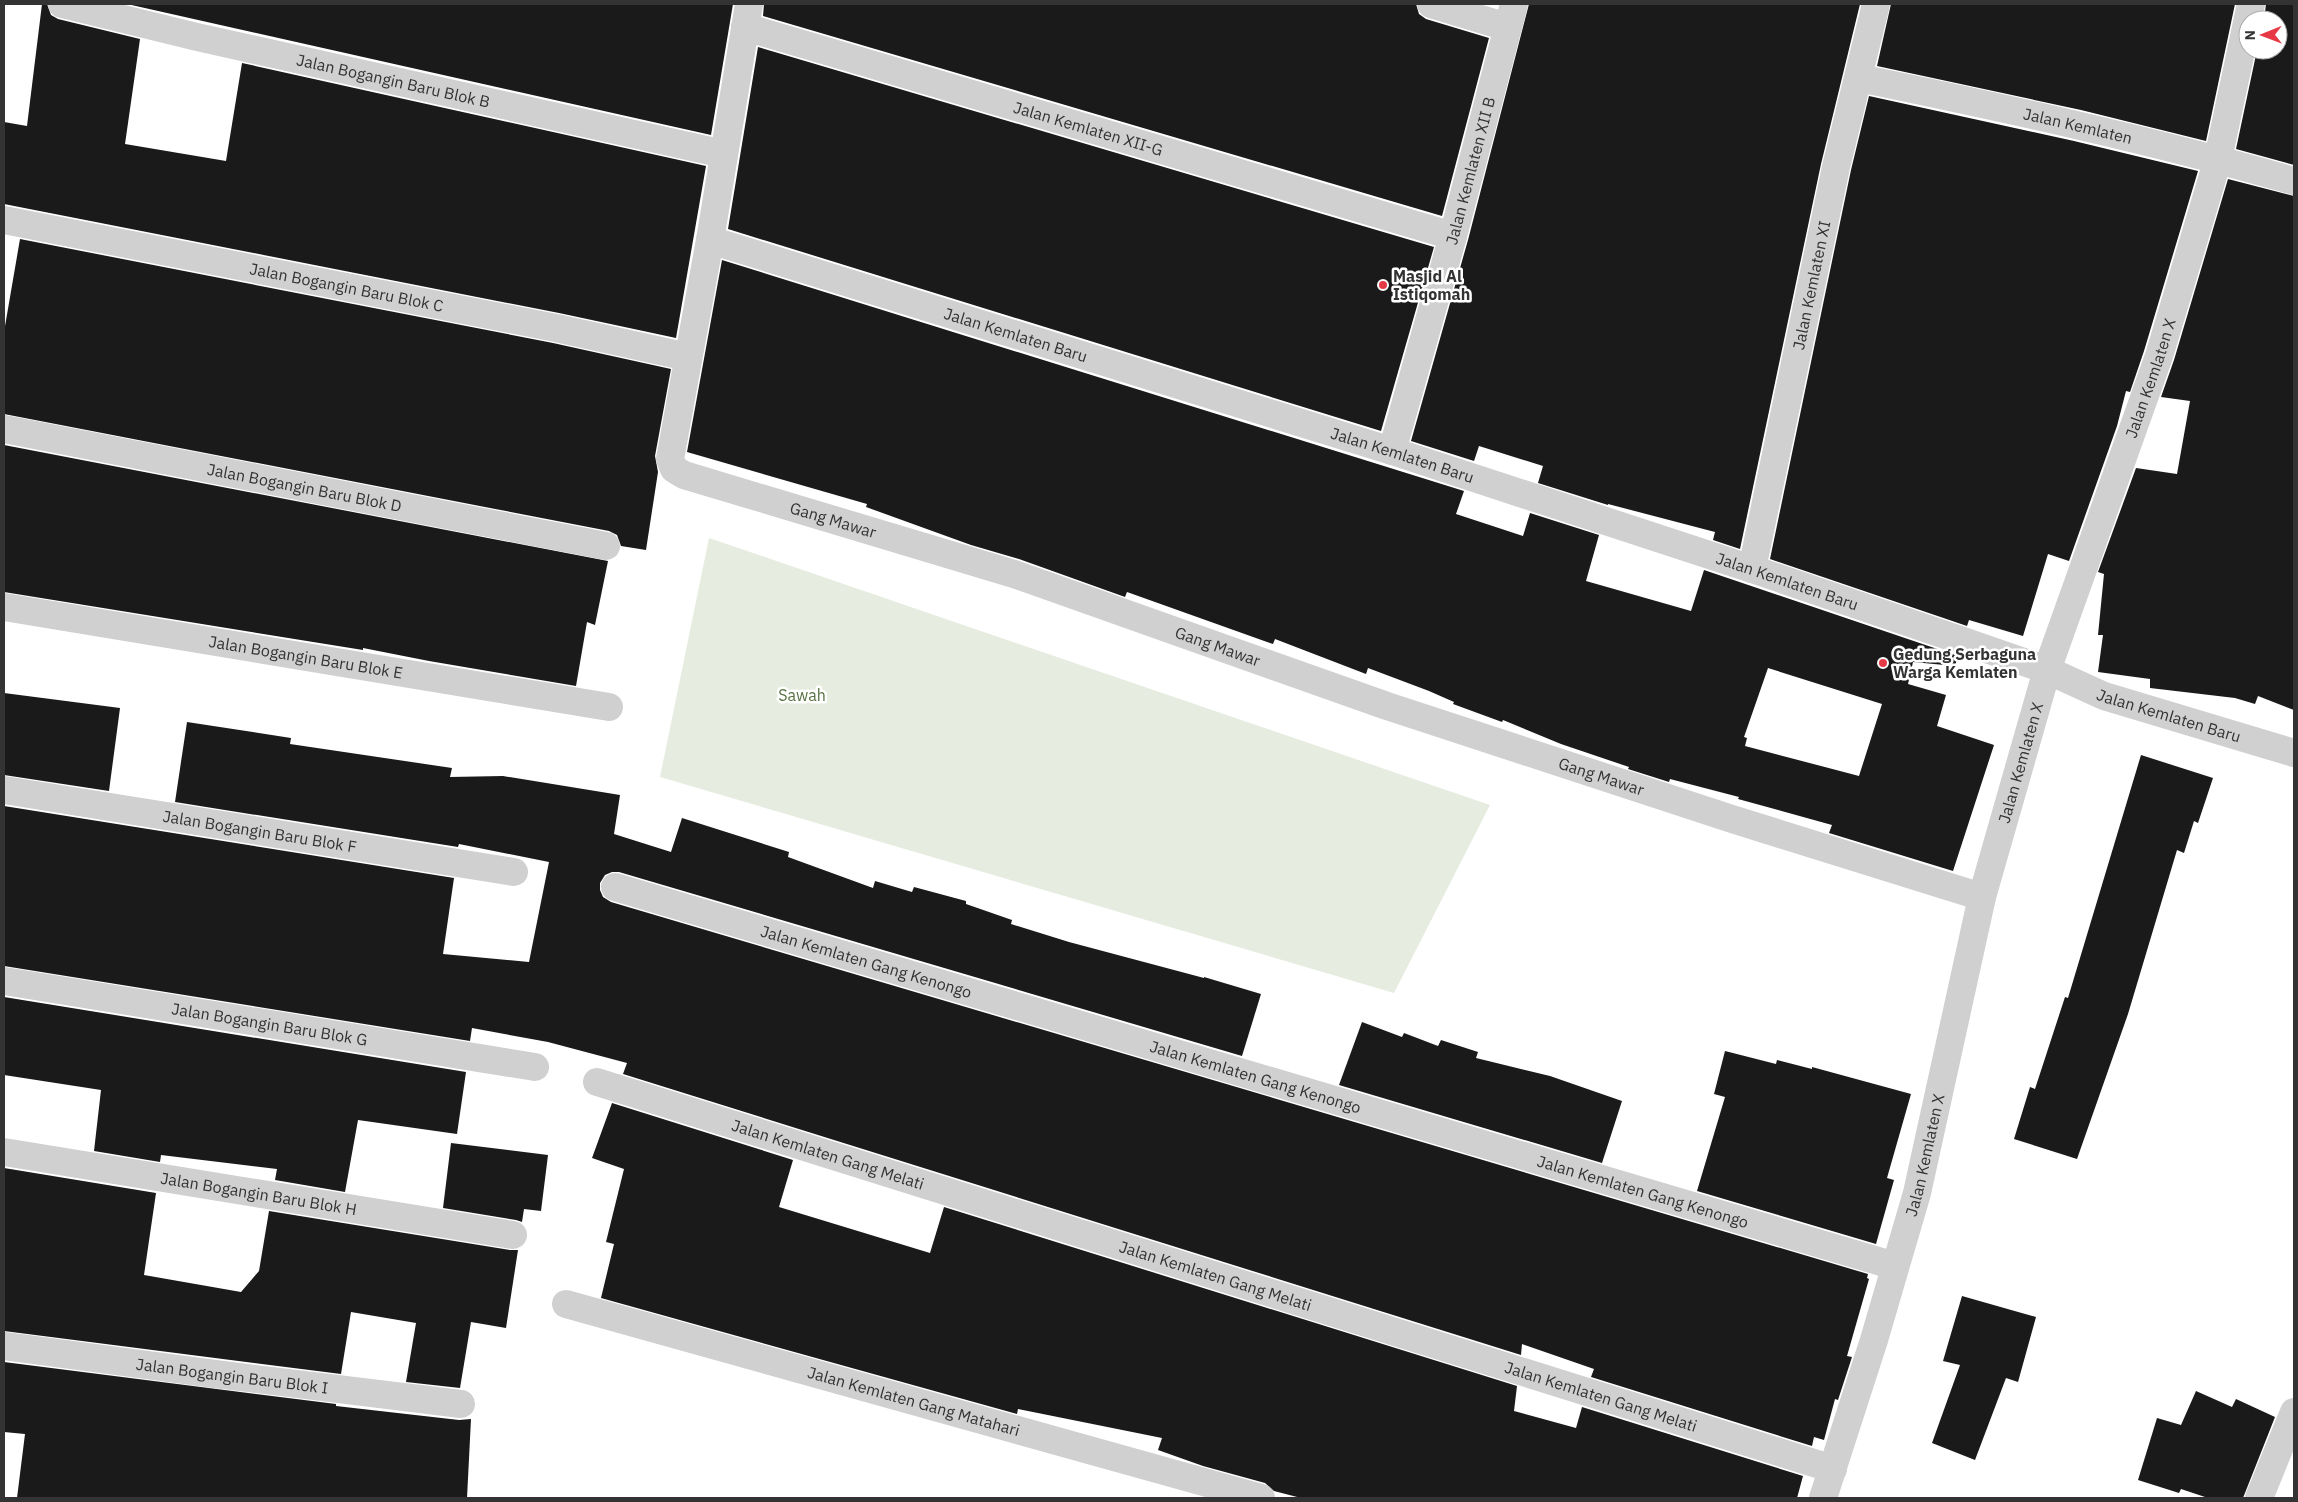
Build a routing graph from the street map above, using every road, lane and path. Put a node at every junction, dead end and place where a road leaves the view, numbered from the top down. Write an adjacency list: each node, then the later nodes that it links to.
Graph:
1 (62, 4): 8 (street, Jalan Bogangin Baru Blok B)
2 (1431, 4): 6 (street)
3 (1876, 4): 7 (street, Jalan Kemlaten XI)
4 (2251, 4): 9 (street, Jalan Kemlaten X)
5 (747, 15): 8 (street); 12 (street, Jalan Kemlaten XII-G)
6 (1510, 15): 12 (street, Jalan Kemlaten XII B)
7 (1859, 78): 9 (street, Jalan Kemlaten); 18 (street, Jalan Kemlaten XI)
8 (724, 154): 13 (street)
9 (2218, 159): 10 (street, Jalan Kemlaten); 20 (street, Jalan Kemlaten X)
10 (2294, 182)
11 (4, 220): 14 (street, Jalan Bogangin Baru Blok C)
12 (1453, 236): 16 (street, Jalan Kemlaten XII B)
13 (710, 240): 14 (street, Gang Mawar); 16 (street, Jalan Kemlaten Baru)
14 (688, 357): 26 (street, Gang Mawar)
15 (4, 429): 17 (street, Jalan Bogangin Baru Blok D)
16 (1392, 451): 18 (street, Jalan Kemlaten Baru)
17 (606, 546)
18 (1752, 569): 20 (street, Jalan Kemlaten Baru)
19 (4, 607): 21 (street, Jalan Bogangin Baru Blok E)
20 (2047, 670): 22 (street, Jalan Kemlaten Baru); 26 (street, Jalan Kemlaten X)
21 (609, 707)
22 (2294, 753)
23 (4, 790): 24 (street, Jalan Bogangin Baru Blok F)
24 (514, 872)
25 (615, 887): 32 (street, Jalan Kemlaten Gang Kenongo)
26 (1982, 897): 32 (street, Jalan Kemlaten X)
27 (4, 981): 28 (street, Jalan Bogangin Baru Blok G)
28 (535, 1068)
29 (597, 1082): 37 (street, Jalan Kemlaten Gang Melati)
30 (4, 1152): 31 (street, Jalan Bogangin Baru Blok H)
31 (513, 1235)
32 (1895, 1266): 37 (street, Jalan Kemlaten X)
33 (566, 1304): 38 (street, Jalan Kemlaten Gang Matahari)
34 (4, 1346): 35 (street, Jalan Bogangin Baru Blok I)
35 (461, 1404)
36 (2294, 1412): 40 (street)
37 (1833, 1469): 39 (street, Jalan Kemlaten X)
38 (1261, 1498)
39 (1823, 1498)
40 (2259, 1498)

